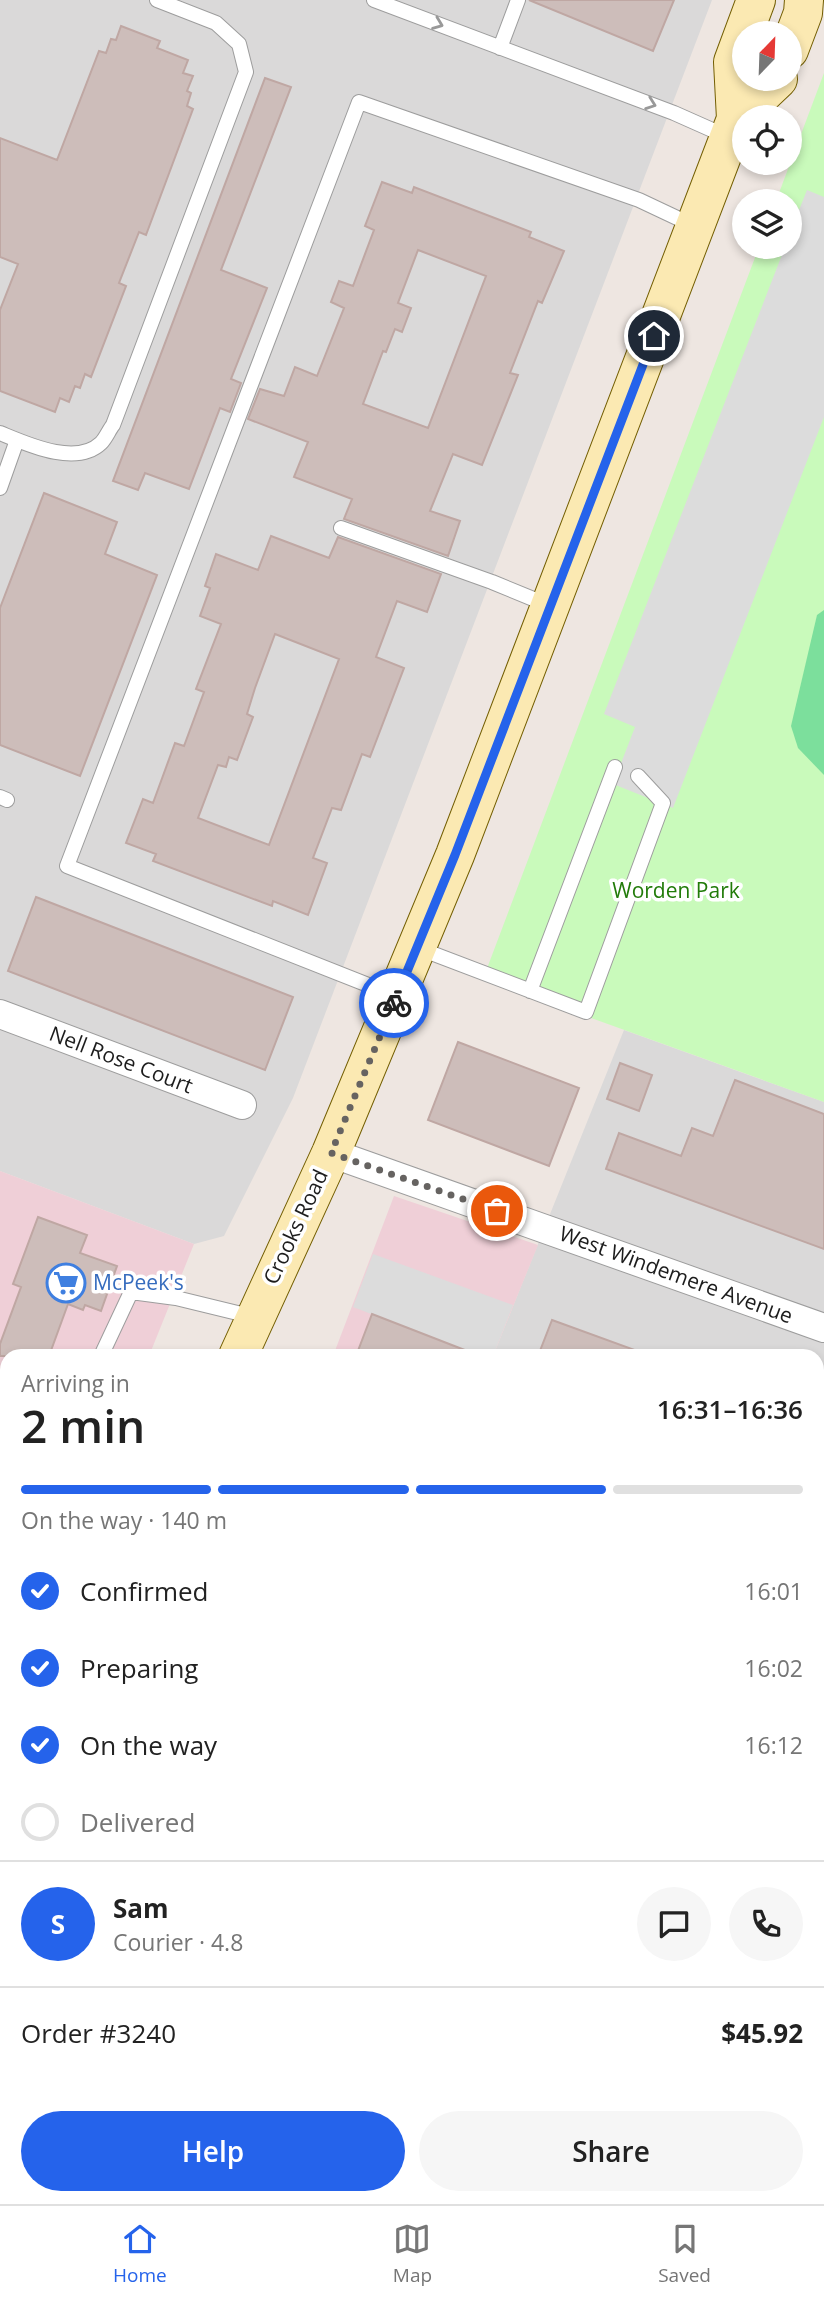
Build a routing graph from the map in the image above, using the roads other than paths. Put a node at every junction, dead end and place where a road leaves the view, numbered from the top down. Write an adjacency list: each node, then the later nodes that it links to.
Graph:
1 (157, 0): 15 (lane)
2 (374, 0): 7 (lane, one-way to 7)
3 (518, 0): 7 (lane)
4 (756, 0): 9 (main road, Crooks Road)
5 (804, 0): 6 (main road)
6 (800, 21)
7 (500, 48): 11 (lane, one-way to 11)
8 (767, 91): 10 (main road, Crooks Road)
9 (733, 105)
10 (754, 105)
11 (732, 128)
12 (732, 131): 13 (main road, Crooks Road)
13 (696, 226): 18 (main road, Crooks Road); 23 (lane)
14 (0, 433): 15 (lane)
15 (17, 440): 16 (lane)
16 (0, 488)
17 (341, 528): 18 (lane)
18 (550, 606): 21 (main road, Crooks Road)
19 (615, 767): 22 (lane)
20 (638, 776): 22 (lane)
21 (417, 947): 22 (lane); 23 (main road, Crooks Road)
22 (530, 991)
23 (397, 996): 26 (main road, Crooks Road)
24 (0, 1014): 25 (street, Nell Rose Court)
25 (242, 1105)
26 (331, 1153): 27 (main road, Crooks Road); 28 (street, West Windemere Avenue)
27 (254, 1317): 29 (lane); 30 (main road, Crooks Road)
28 (824, 1328)
29 (104, 1349)
30 (241, 1349)

